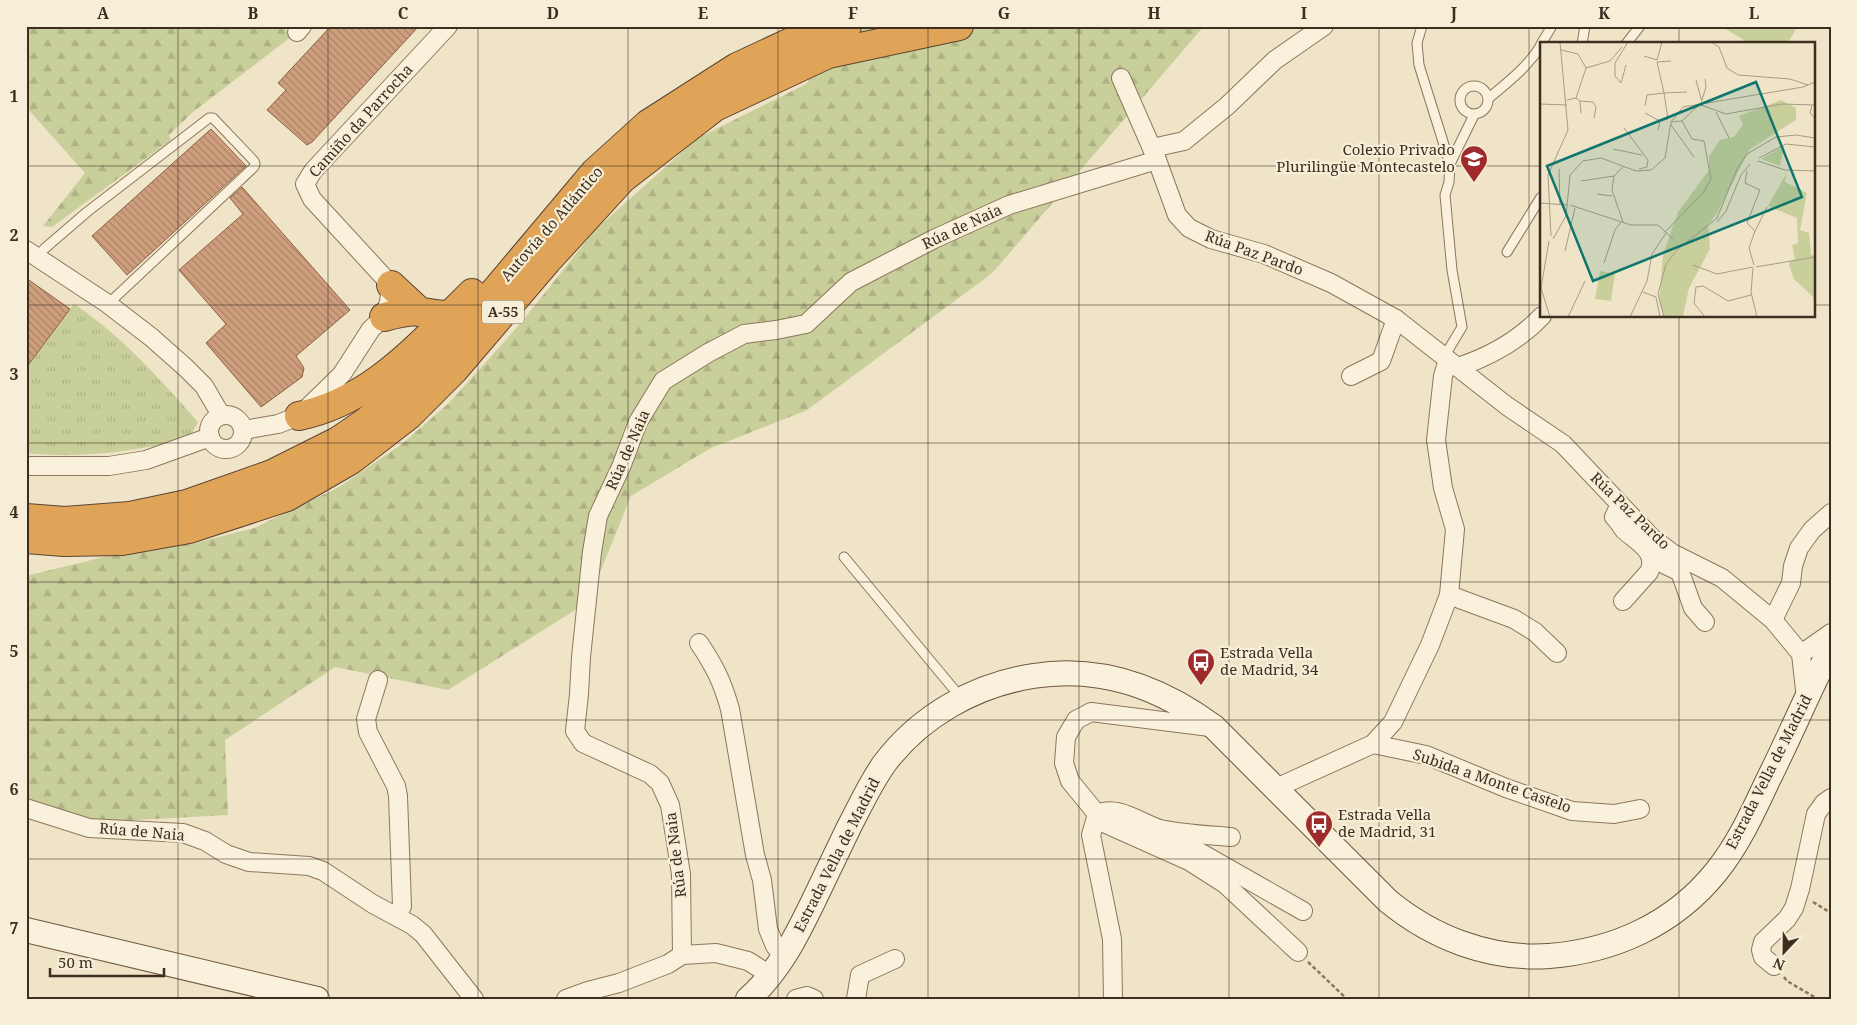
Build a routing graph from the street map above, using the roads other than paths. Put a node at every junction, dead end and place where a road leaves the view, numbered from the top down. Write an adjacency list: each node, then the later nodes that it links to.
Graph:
1 (448, 26): 22 (street, Camiño da Parrocha)
2 (846, 26): 13 (highway, Autovía do Atlántico / A-55)
3 (958, 26): 39 (highway, Autovía do Atlántico / A-55)
4 (1324, 26): 17 (street, Rúa de Naia)
5 (1422, 26): 18 (lane)
6 (1552, 26): 9 (lane)
7 (1585, 26): 10 (lane)
8 (1640, 26): 11 (lane)
9 (1542, 42)
10 (1582, 42)
11 (1628, 42)
12 (1540, 46): 15 (lane)
13 (737, 67): 25 (highway, A-55); 38 (highway, Autovía do Atlántico / A-55)
14 (1121, 78): 17 (street, Rúa Paz Pardo)
15 (1489, 98): 16 (lane); 16 (lane)
16 (1474, 115): 18 (lane)
17 (1154, 154): 28 (street, Rúa Paz Pardo); 67 (street, Rúa de Naia)
18 (1450, 164): 29 (lane)
19 (1540, 199): 20 (lane)
20 (1506, 252)
21 (32, 254): 23 (street); 23 (lane)
22 (391, 285): 24 (highway); 26 (street)
23 (108, 304): 31 (street)
24 (420, 312): 25 (highway); 26 (highway)
25 (450, 315): 32 (highway)
26 (384, 317): 32 (street)
27 (1540, 318): 29 (street)
28 (1396, 319): 29 (street, Rúa Paz Pardo); 30 (street)
29 (1450, 361): 36 (street, Rúa Paz Pardo); 42 (street)
30 (1351, 376)
31 (221, 415): 33 (street); 34 (street)
32 (299, 416): 33 (street)
33 (243, 430): 34 (street)
34 (210, 437): 35 (street)
35 (26, 466)
36 (1620, 504): 41 (street); 44 (street, Rúa Paz Pardo)
37 (1831, 513): 44 (street)
38 (26, 518)
39 (26, 540)
40 (844, 557): 52 (lane)
41 (1651, 558): 43 (street); 45 (street)
42 (1449, 595): 48 (street); 55 (street)
43 (1623, 601)
44 (1773, 620): 49 (street, Rúa Paz Pardo)
45 (1705, 622)
46 (1831, 633): 49 (street)
47 (699, 643): 69 (street)
48 (1557, 653)
49 (1801, 654): 53 (street)
50 (1828, 658): 53 (main road, Estrada Vella de Madrid)
51 (378, 680): 64 (street)
52 (962, 699): 54 (main road, Estrada Vella de Madrid); 69 (main road, Estrada Vella de Madrid)
53 (1806, 699): 56 (main road, Estrada Vella de Madrid)
54 (1214, 727): 56 (main road, Estrada Vella de Madrid); 60 (street)
55 (1374, 744): 56 (street); 59 (street, Subida a Monte Castelo)
56 (1276, 788)
57 (1831, 798): 70 (street)
58 (26, 808): 64 (street, Rúa de Naia)
59 (1640, 809)
60 (1097, 814): 61 (street); 66 (street); 78 (street)
61 (1159, 828): 62 (street); 63 (street)
62 (1231, 837)
63 (1303, 911)
64 (396, 916): 73 (street, Rúa de Naia)
65 (26, 930): 72 (main road)
66 (1298, 952)
67 (682, 955): 69 (street); 74 (street)
68 (895, 959): 77 (street)
69 (777, 966): 71 (main road, Estrada Vella de Madrid)
70 (1774, 966)
71 (752, 997)
72 (317, 999)
73 (474, 999)
74 (566, 999)
75 (796, 999): 76 (street)
76 (814, 999)
77 (856, 999)
78 (1113, 999)

